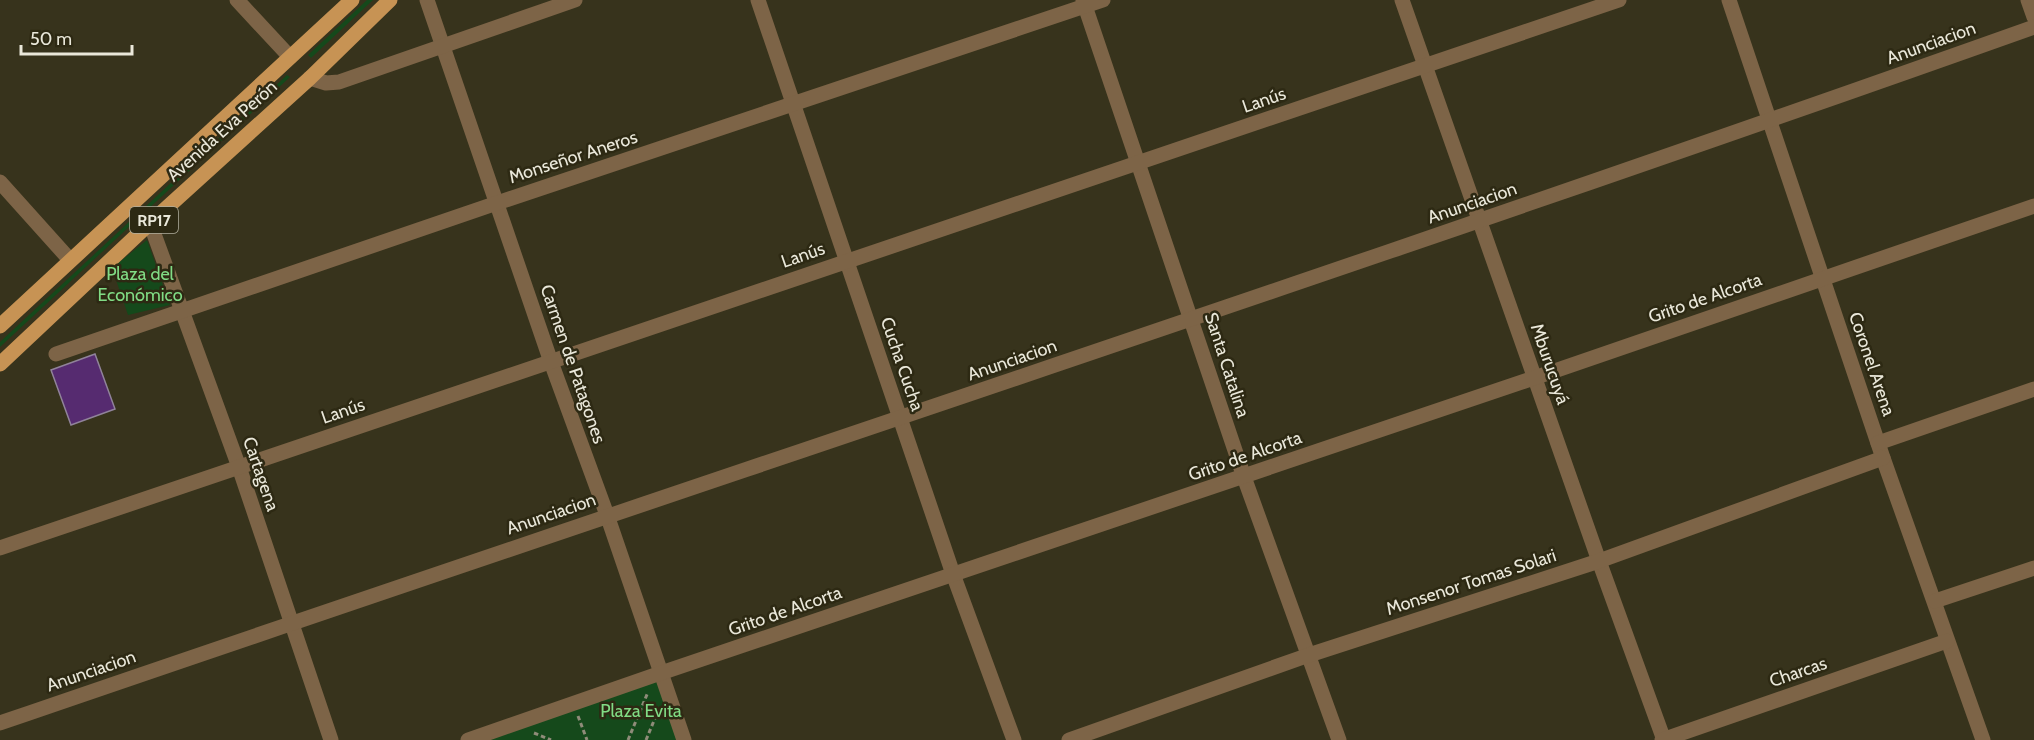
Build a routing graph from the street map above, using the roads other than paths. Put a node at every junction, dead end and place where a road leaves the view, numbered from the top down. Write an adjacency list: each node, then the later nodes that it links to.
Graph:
1 (237, 0): 16 (street)
2 (352, 0): 16 (main road, Avenida Eva Perón / RP17)
3 (390, 0): 18 (main road, Avenida Eva Perón / RP17)
4 (428, 0): 15 (street, Carmen de Patagones)
5 (575, 0): 15 (street)
6 (758, 0): 19 (street, Cucha Cucha)
7 (1103, 0): 12 (street, Monseñor Aneros)
8 (1402, 0): 17 (street, Mburucuyá)
9 (1618, 0): 17 (street, Lanús)
10 (1729, 0): 20 (street, Coronel Arena)
11 (2028, 0): 13 (street)
12 (1084, 3): 19 (street, Monseñor Aneros); 21 (street, Santa Catalina)
13 (2034, 17)
14 (2034, 27): 20 (street, Anunciacion)
15 (442, 46): 18 (street); 23 (street, Carmen de Patagones)
16 (290, 57): 27 (main road, Avenida Eva Perón / RP17)
17 (1424, 66): 21 (street, Lanús); 25 (street, Mburucuyá)
18 (310, 78): 26 (main road, Avenida Eva Perón / RP17)
19 (792, 104): 23 (street, Monseñor Aneros); 28 (street, Cucha Cucha)
20 (1770, 121): 25 (street, Anunciacion); 29 (street, Coronel Arena)
21 (1137, 164): 28 (street, Lanús); 31 (street, Santa Catalina)
22 (0, 182): 27 (street)
23 (497, 203): 30 (street, Monseñor Aneros); 34 (street, Carmen de Patagones)
24 (2034, 206): 29 (street, Grito de Alcorta)
25 (1480, 221): 31 (street, Anunciacion); 36 (street, Mburucuyá)
26 (150, 223): 30 (street, Cartagena); 35 (main road, Avenida Eva Perón / RP17)
27 (69, 260): 32 (main road, Avenida Eva Perón / RP17)
28 (847, 261): 34 (street, Lanús); 38 (street, Cucha Cucha)
29 (1823, 278): 36 (street, Grito de Alcorta); 39 (street, Coronel Arena)
30 (182, 310): 33 (street, Monseñor Aneros); 40 (street, Cartagena)
31 (1191, 319): 38 (street, Anunciacion); 41 (street, Santa Catalina)
32 (0, 326)
33 (56, 354)
34 (551, 362): 40 (street, Lanús); 42 (street, Carmen de Patagones)
35 (0, 364)
36 (1534, 378): 41 (street, Grito de Alcorta); 44 (street, Mburucuyá)
37 (2034, 388): 39 (street, Monsenor Tomas Solari)
38 (900, 418): 42 (street, Anunciacion); 46 (street, Cucha Cucha)
39 (1881, 450): 44 (street, Monsenor Tomas Solari); 47 (street, Coronel Arena)
40 (239, 467): 43 (street, Lanús); 48 (street, Cartagena)
41 (1244, 477): 46 (street, Grito de Alcorta); 50 (street, Santa Catalina)
42 (607, 515): 48 (street, Anunciacion); 51 (street, Carmen de Patagones)
43 (0, 548)
44 (1599, 561): 50 (street, Monsenor Tomas Solari); 59 (street, Mburucuyá)
45 (2034, 568): 47 (street)
46 (953, 574): 51 (street, Grito de Alcorta); 56 (street, Cucha Cucha)
47 (1935, 602): 49 (street, Coronel Arena)
48 (291, 623): 52 (street, Anunciacion); 53 (street, Cartagena)
49 (1947, 641): 59 (street, Charcas); 60 (street, Coronel Arena)
50 (1309, 655): 57 (street, Monsenor Tomas Solari); 58 (street, Santa Catalina)
51 (657, 674): 54 (street, Grito de Alcorta); 55 (street, Carmen de Patagones)
52 (0, 723)
53 (331, 740)
54 (468, 740)
55 (684, 740)
56 (1014, 740)
57 (1069, 740)
58 (1339, 740)
59 (1664, 740)
60 (1983, 740)

